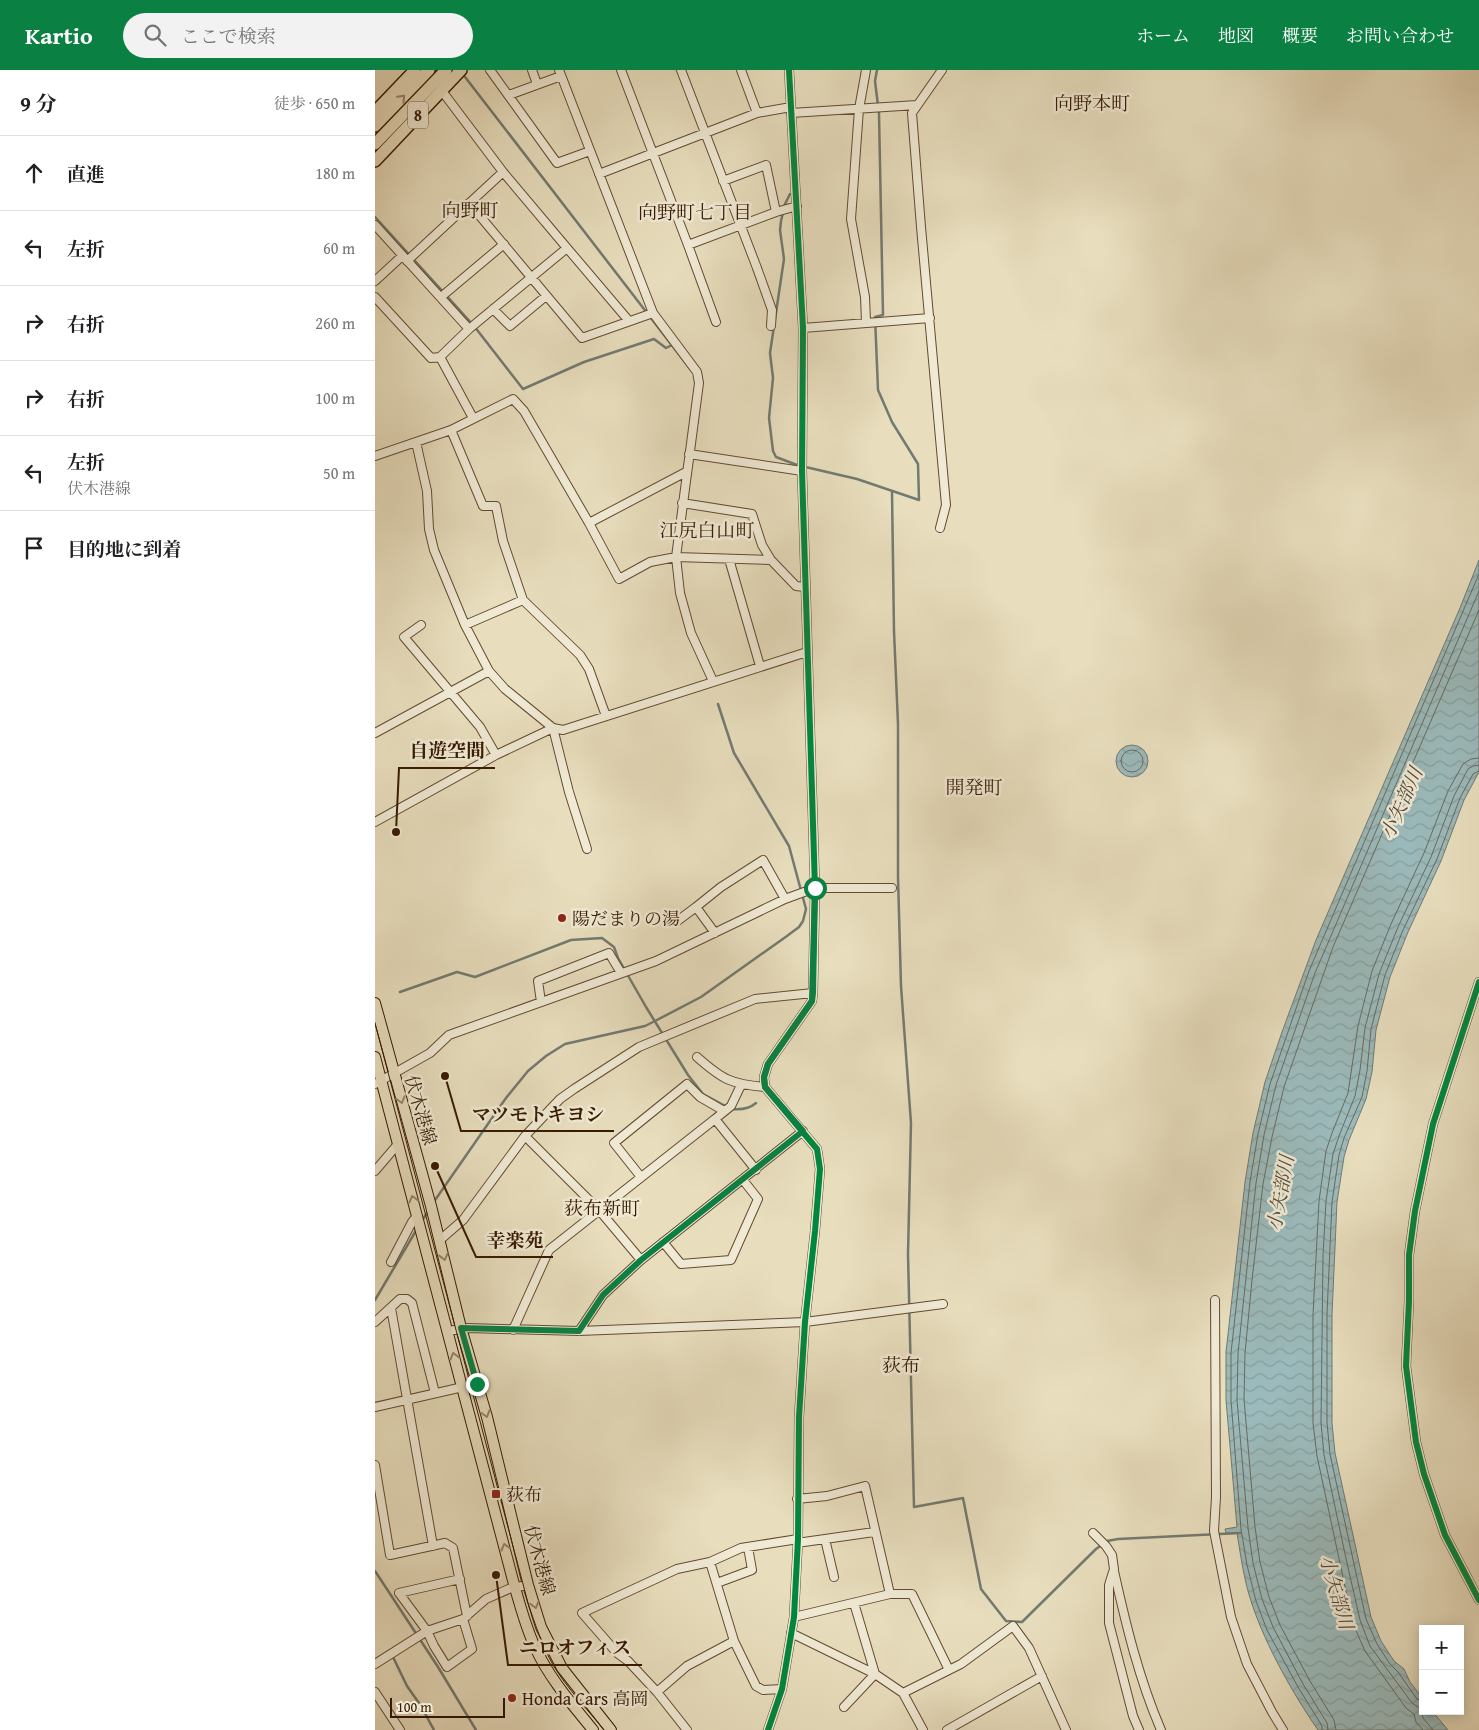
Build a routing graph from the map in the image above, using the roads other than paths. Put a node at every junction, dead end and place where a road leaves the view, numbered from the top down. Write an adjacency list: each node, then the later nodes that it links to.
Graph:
1 (415, 70): 20 (highway, 8)
2 (429, 70): 22 (highway, 8, one-way to 2)
3 (446, 70): 24 (highway, 8)
4 (461, 70): 15 (highway, 8)
5 (490, 70): 16 (street)
6 (532, 70): 14 (street)
7 (621, 70): 26 (street)
8 (681, 70): 23 (street)
9 (741, 70): 21 (street)
10 (789, 70): 19 (street)
11 (865, 70): 18 (street)
12 (942, 70): 17 (street)
13 (560, 72): 14 (street); 25 (street)
14 (537, 84): 16 (street)
15 (442, 91): 27 (highway, 8); 28 (street)
16 (509, 96): 25 (street)
17 (917, 105): 18 (street); 47 (street)
18 (859, 109): 19 (street); 50 (street)
19 (791, 110): 21 (street); 32 (street)
20 (375, 112)
21 (757, 113): 23 (street)
22 (375, 126)
23 (704, 133): 26 (street); 30 (street)
24 (375, 144)
25 (590, 151): 29 (street)
26 (653, 153): 29 (street); 37 (street)
27 (375, 161)
28 (503, 172): 31 (street); 38 (street)
29 (599, 174): 46 (street)
30 (723, 181): 33 (street); 35 (street)
31 (469, 202): 36 (street); 39 (street)
32 (797, 206): 33 (street); 53 (street)
33 (776, 212): 35 (street)
34 (375, 225): 39 (street)
35 (740, 226): 37 (street); 52 (street)
36 (504, 244): 40 (street); 42 (street)
37 (688, 245): 49 (street)
38 (567, 248): 40 (street); 48 (street)
39 (404, 258): 41 (street); 42 (street)
40 (531, 277): 43 (street); 45 (street)
41 (375, 281)
42 (443, 295): 51 (street)
43 (547, 296): 45 (street); 48 (street)
44 (375, 297): 54 (street)
45 (493, 309): 51 (street)
46 (653, 313): 48 (street); 58 (street)
47 (930, 318): 50 (street); 64 (street)
48 (629, 321)
49 (715, 322)
50 (866, 322): 53 (street)
51 (473, 326): 54 (street)
52 (771, 326)
53 (803, 328): 60 (street)
54 (440, 357): 55 (street)
55 (473, 418): 56 (street); 63 (street)
56 (451, 430): 57 (street); 69 (street)
57 (416, 442): 59 (street); 71 (street)
58 (689, 454): 60 (street); 61 (street)
59 (375, 456)
60 (802, 471): 68 (street)
61 (686, 472): 62 (street); 63 (street)
62 (682, 503): 65 (street); 67 (street)
63 (589, 524): 65 (street)
64 (940, 528)
65 (676, 557): 66 (street); 75 (street)
66 (729, 559): 67 (street); 73 (street)
67 (771, 560): 68 (street)
68 (805, 587): 72 (street)
69 (523, 600): 71 (street); 77 (street)
70 (421, 624): 76 (street)
71 (465, 625): 74 (street)
72 (807, 652): 73 (street); 83 (street)
73 (760, 666): 75 (street)
74 (489, 671): 76 (street); 78 (street)
75 (713, 681): 77 (street)
76 (450, 692): 79 (street); 80 (street)
77 (606, 716): 78 (street)
78 (553, 728): 80 (street); 82 (street)
79 (375, 732)
80 (496, 754): 81 (street)
81 (375, 822)
82 (587, 849)
83 (815, 888): 84 (street); 85 (street); 91 (street)
84 (892, 888)
85 (785, 899): 86 (street); 88 (street)
86 (696, 907): 87 (street); 88 (street)
87 (676, 922)
88 (715, 933): 89 (street)
89 (621, 973): 92 (street); 92 (street)
90 (1479, 982): 144 (street)
91 (813, 993): 99 (street); 103 (street)
92 (541, 1002): 96 (street)
93 (376, 1009): 96 (main road, 伏木港線)
94 (375, 1057): 97 (main road, 伏木港線)
95 (697, 1057): 98 (street)
96 (394, 1074): 97 (street); 111 (main road, 伏木港線, one-way to 111)
97 (378, 1082): 104 (main road, 伏木港線)
98 (741, 1085): 99 (street); 100 (street)
99 (765, 1087): 102 (street)
100 (724, 1111): 101 (street); 107 (street)
101 (715, 1119): 106 (street); 107 (street)
102 (803, 1131): 106 (street); 119 (street)
103 (525, 1136): 109 (street); 111 (street)
104 (398, 1144): 105 (street); 110 (main road, 伏木港線, one-way to 104)
105 (375, 1170)
106 (756, 1170): 108 (street)
107 (641, 1177): 109 (street)
108 (743, 1180): 112 (street); 112 (street)
109 (599, 1210): 113 (street); 121 (street)
110 (417, 1216): 114 (street); 123 (main road, 伏木港線)
111 (439, 1240): 120 (main road, 伏木港線, one-way to 120)
112 (663, 1242): 113 (street)
113 (641, 1260): 122 (street)
114 (391, 1262)
115 (1215, 1300): 170 (street)
116 (943, 1304): 119 (street)
117 (391, 1308): 118 (street); 125 (street); 126 (street)
118 (375, 1322)
119 (805, 1322): 122 (street); 129 (street)
120 (461, 1328): 121 (street); 123 (street); 141 (main road, 伏木港線, one-way to 141)
121 (513, 1330): 122 (street)
122 (579, 1331)
123 (447, 1332): 124 (main road, 伏木港線, one-way to 123)
124 (463, 1387): 125 (street); 142 (main road, 伏木港線, one-way to 124)
125 (435, 1394): 126 (street)
126 (407, 1400): 127 (street); 134 (street)
127 (375, 1407)
128 (375, 1465): 134 (street)
129 (797, 1499): 130 (street); 133 (street)
130 (874, 1532): 132 (street); 143 (street)
131 (1093, 1532): 137 (street)
132 (825, 1539): 133 (street); 138 (street)
133 (797, 1541): 135 (street); 147 (street)
134 (433, 1546): 139 (street)
135 (748, 1547): 136 (street); 140 (street)
136 (710, 1562): 140 (street); 157 (street)
137 (1114, 1569): 168 (street); 169 (street)
138 (834, 1577)
139 (459, 1579): 146 (street); 148 (street)
140 (717, 1583): 150 (street)
141 (528, 1585): 142 (street); 163 (main road, 伏木港線, one-way to 163)
142 (515, 1588): 146 (street); 162 (main road, 伏木港線)
143 (890, 1594): 145 (street); 152 (street)
144 (1479, 1600)
145 (854, 1603): 147 (street); 153 (street)
146 (465, 1617): 148 (street); 148 (street)
147 (794, 1617): 149 (street)
148 (427, 1631): 151 (street)
149 (791, 1633): 153 (street); 155 (street)
150 (734, 1642): 155 (street); 157 (street)
151 (375, 1664)
152 (949, 1670): 154 (street); 158 (street)
153 (875, 1674): 158 (street); 159 (street)
154 (1042, 1676): 166 (street); 167 (street)
155 (783, 1689): 165 (street)
156 (375, 1692): 161 (street)
157 (657, 1692): 164 (street)
158 (903, 1693): 160 (street)
159 (844, 1707)
160 (920, 1729)
161 (400, 1730)
162 (593, 1730)
163 (611, 1730)
164 (687, 1730)
165 (767, 1730)
166 (947, 1730)
167 (1066, 1730)
168 (1139, 1730)
169 (1161, 1730)
170 (1283, 1730)

